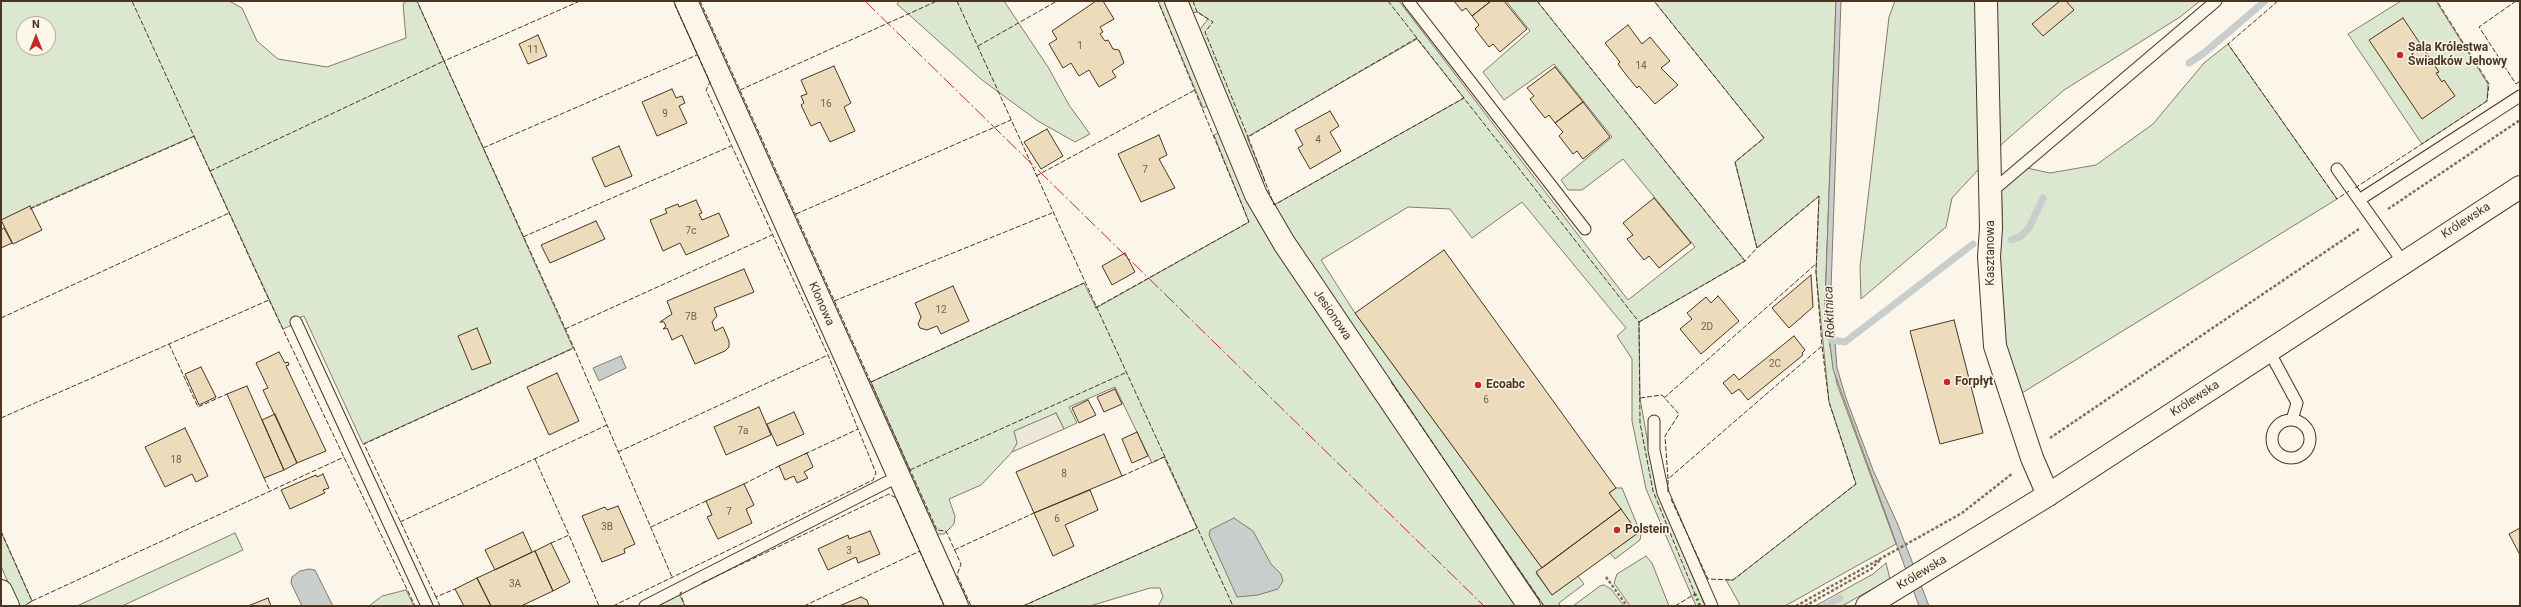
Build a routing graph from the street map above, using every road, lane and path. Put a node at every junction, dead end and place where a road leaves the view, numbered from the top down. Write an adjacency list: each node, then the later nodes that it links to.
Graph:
1 (686, 1): 20 (street, Klonowa)
2 (1176, 1): 29 (street, Jesionowa)
3 (1408, 1): 13 (lane)
4 (1986, 1): 10 (street, Kasztanowa)
5 (2216, 1): 10 (lane)
6 (2520, 96): 11 (lane)
7 (2520, 120): 12 (path)
8 (2337, 169): 11 (lane)
9 (2520, 186): 14 (street, Królewska)
10 (1991, 192): 19 (street, Kasztanowa)
11 (2359, 200): 12 (lane)
12 (2373, 219): 14 (lane); 19 (path)
13 (1585, 229)
14 (2403, 262): 16 (street, Królewska)
15 (296, 322): 26 (lane)
16 (2269, 351): 17 (lane); 21 (street, Królewska)
17 (2292, 420)
18 (1654, 421): 31 (lane)
19 (2032, 458): 21 (street, Kasztanowa); 22 (path)
20 (898, 476): 27 (lane); 28 (street, Klonowa)
21 (2048, 495): 34 (street, Królewska)
22 (1885, 556): 32 (path); 33 (path)
23 (1606, 577): 30 (path)
24 (1, 591): 25 (street)
25 (8, 606)
26 (427, 606)
27 (644, 606)
28 (957, 606)
29 (1529, 606)
30 (1627, 606)
31 (1712, 606)
32 (1796, 606)
33 (1806, 606)
34 (1867, 606)

